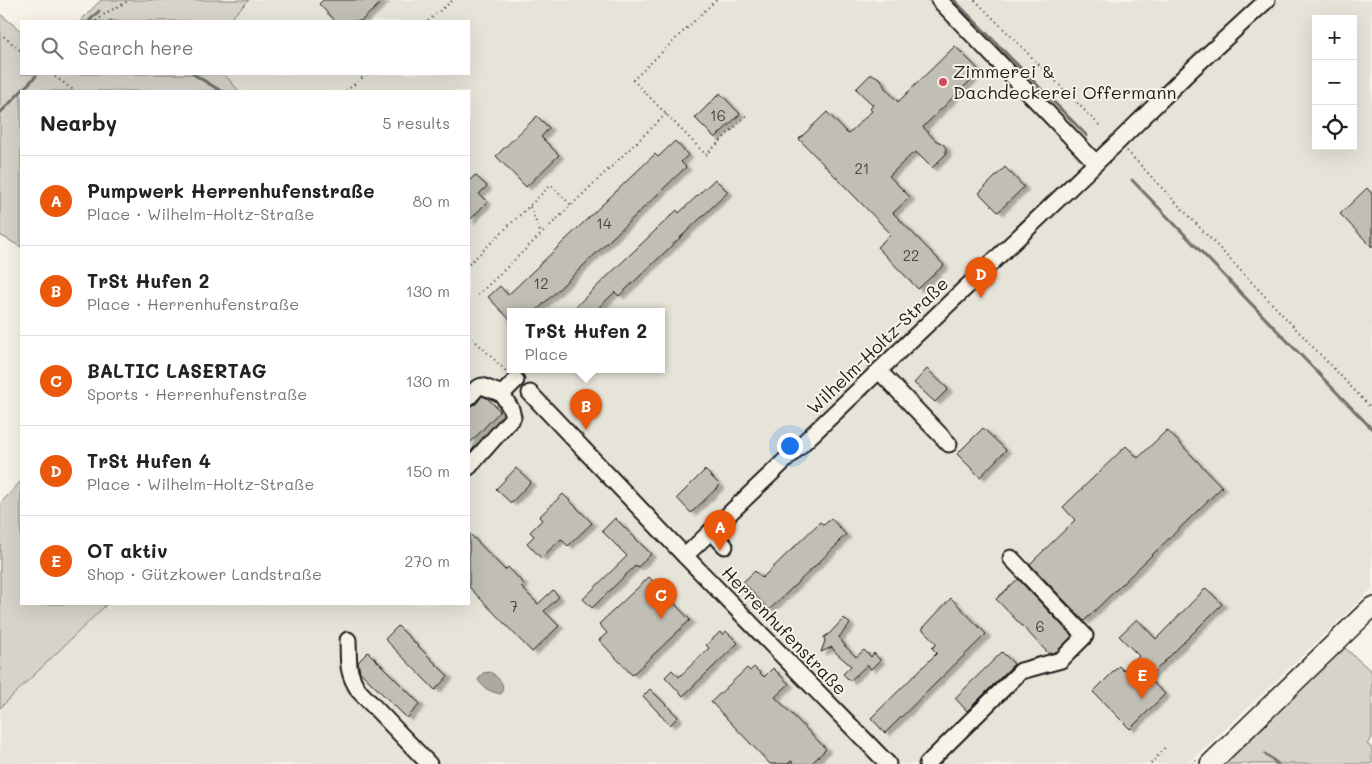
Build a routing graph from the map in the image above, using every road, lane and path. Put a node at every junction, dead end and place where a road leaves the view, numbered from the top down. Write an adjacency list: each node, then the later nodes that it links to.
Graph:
1 (130, 0): 7 (path)
2 (453, 0): 8 (path)
3 (716, 0): 15 (path)
4 (939, 0): 19 (street)
5 (975, 0): 17 (path)
6 (1266, 0): 19 (street, Wilhelm-Holtz-Straße)
7 (97, 20)
8 (429, 20)
9 (0, 33): 10 (path)
10 (20, 49)
11 (52, 75): 13 (path)
12 (366, 75): 14 (path)
13 (74, 90)
14 (347, 90)
15 (666, 114): 16 (path); 20 (path)
16 (748, 114)
17 (1101, 127)
18 (1126, 150): 33 (path)
19 (1096, 163): 26 (street, Wilhelm-Holtz-Straße)
20 (572, 206): 21 (path); 22 (path)
21 (530, 207): 22 (path); 23 (path)
22 (542, 235): 24 (path)
23 (470, 263)
24 (478, 295)
25 (470, 336): 27 (path)
26 (879, 371): 34 (street); 36 (street, Wilhelm-Holtz-Straße)
27 (507, 372)
28 (508, 373): 29 (path)
29 (516, 380): 31 (street)
30 (530, 393): 38 (street, Herrenhufenstraße)
31 (502, 394): 32 (street); 35 (street)
32 (470, 396)
33 (1372, 409)
34 (949, 444)
35 (470, 466)
36 (711, 531): 37 (street); 38 (street, Wilhelm-Holtz-Straße)
37 (725, 546)
38 (685, 556): 44 (street, Herrenhufenstraße)
39 (1011, 558): 45 (street)
40 (1372, 607): 47 (main road)
41 (348, 640): 43 (street)
42 (1166, 746): 46 (path)
43 (429, 764)
44 (888, 764)
45 (927, 764)
46 (1150, 764)
47 (1210, 764)

